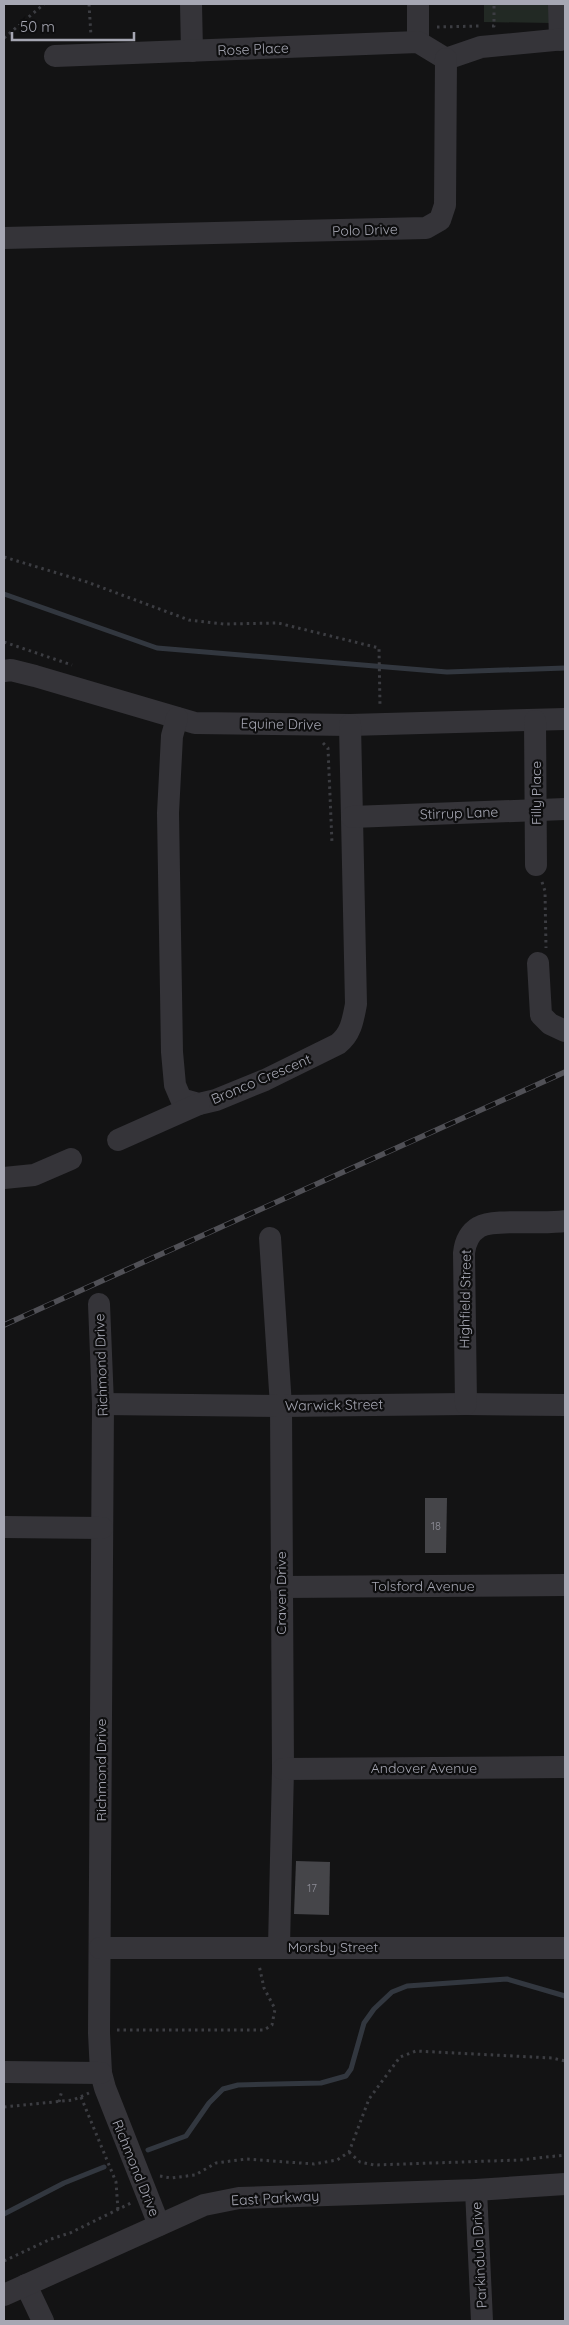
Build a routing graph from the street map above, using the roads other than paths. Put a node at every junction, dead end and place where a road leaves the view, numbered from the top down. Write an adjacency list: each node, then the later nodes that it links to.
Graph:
1 (190, 4): 6 (street)
2 (418, 4): 5 (street)
3 (559, 4): 4 (street)
4 (562, 39): 8 (street)
5 (418, 42): 6 (street, Rose Place); 8 (street)
6 (192, 51): 7 (street, Rose Place)
7 (56, 56)
8 (446, 59): 9 (street, Polo Drive)
9 (4, 238)
10 (4, 671): 11 (street, Equine Drive)
11 (177, 718): 14 (street, Equine Drive); 21 (street, Bronco Crescent)
12 (565, 720): 13 (street, Equine Drive)
13 (535, 721): 14 (street, Equine Drive); 16 (street, Filly Place)
14 (350, 725): 17 (street, Bronco Crescent)
15 (565, 809): 16 (street, Stirrup Lane)
16 (536, 810): 17 (street, Stirrup Lane); 18 (street, Filly Place)
17 (352, 817): 21 (street, Bronco Crescent)
18 (536, 865)
19 (538, 963): 20 (street)
20 (565, 1031)
21 (199, 1104): 22 (street)
22 (118, 1140)
23 (71, 1159): 24 (street)
24 (4, 1178)
25 (565, 1221): 29 (street, Highfield Street)
26 (270, 1238): 31 (street, Craven Drive)
27 (99, 1304): 28 (street, Richmond Drive)
28 (103, 1404): 31 (street, Warwick Street); 33 (street, Richmond Drive)
29 (466, 1404): 30 (street, Warwick Street); 31 (street, Warwick Street)
30 (565, 1405)
31 (281, 1406): 35 (street, Craven Drive)
32 (4, 1527): 33 (street)
33 (102, 1528): 39 (street, Richmond Drive)
34 (565, 1585): 35 (street, Tolsford Avenue)
35 (281, 1587): 37 (street, Craven Drive)
36 (565, 1767): 37 (street, Andover Avenue)
37 (282, 1769): 38 (street, Craven Drive)
38 (270, 1947): 39 (street, Morsby Street); 40 (street, Morsby Street)
39 (100, 1948): 42 (street, Richmond Drive)
40 (565, 1948)
41 (4, 2072): 42 (street)
42 (103, 2081): 45 (street, Richmond Drive)
43 (565, 2184): 44 (street, East Parkway)
44 (476, 2190): 45 (street, East Parkway); 49 (street, Parkindula Drive)
45 (159, 2225): 46 (street, East Parkway)
46 (26, 2285): 47 (street, East Parkway); 48 (street)
47 (4, 2295)
48 (43, 2321)
49 (482, 2321)

